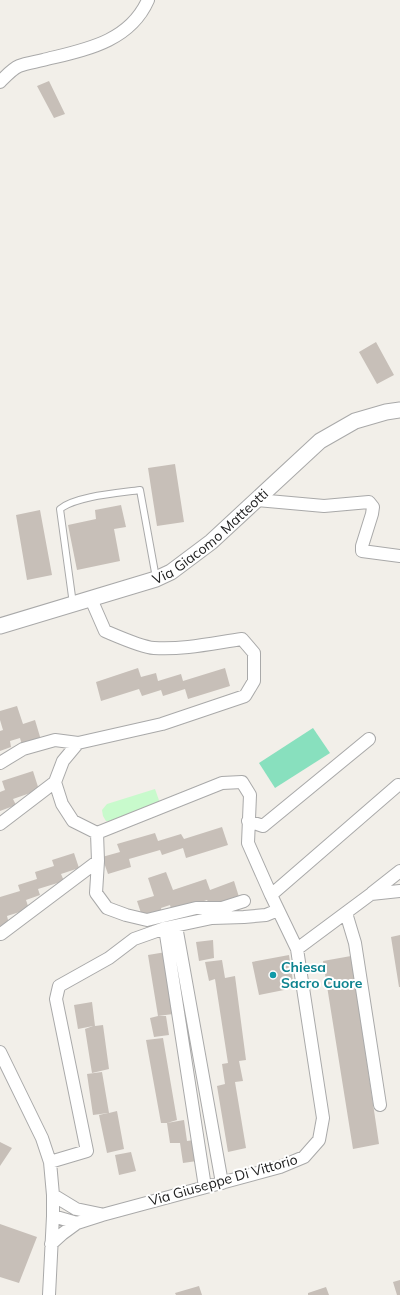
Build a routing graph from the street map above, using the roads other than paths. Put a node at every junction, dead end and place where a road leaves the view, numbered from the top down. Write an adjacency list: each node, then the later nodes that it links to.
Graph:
1 (148, 0): 2 (street)
2 (0, 82)
3 (400, 410): 4 (street, Via Giacomo Matteotti)
4 (256, 500): 5 (street); 6 (street, Via Giacomo Matteotti)
5 (400, 556)
6 (156, 579): 7 (street, Via Giacomo Matteotti); 8 (lane)
7 (91, 599): 8 (street, Via Giacomo Matteotti); 11 (street)
8 (73, 604): 9 (street, Via Giacomo Matteotti)
9 (0, 626)
10 (370, 739): 15 (street)
11 (78, 743): 12 (street); 13 (street)
12 (0, 763)
13 (55, 782): 16 (street); 17 (street)
14 (398, 785): 22 (street)
15 (248, 822): 17 (street, Via Giuseppe Di Vittorio); 22 (street, Via Giuseppe Di Vittorio)
16 (0, 824)
17 (97, 833): 18 (street)
18 (98, 861): 23 (street); 27 (street)
19 (400, 871): 21 (street)
20 (400, 891): 21 (street)
21 (371, 894): 25 (street)
22 (271, 895): 24 (street, Via Giuseppe Di Vittorio)
23 (244, 900)
24 (278, 910): 26 (street); 28 (street, Via Giuseppe Di Vittorio)
25 (346, 913): 28 (street); 30 (street)
26 (171, 927): 31 (street); 32 (street); 33 (street)
27 (1, 934)
28 (297, 949): 32 (street, Via Giuseppe Di Vittorio)
29 (0, 1052): 31 (street)
30 (380, 1105)
31 (50, 1162): 34 (street)
32 (222, 1183): 33 (street, Via Giuseppe Di Vittorio)
33 (205, 1186): 36 (street, Via Giuseppe Di Vittorio)
34 (53, 1195): 35 (street, Via Giuseppe Di Vittorio); 37 (street)
35 (76, 1209): 36 (street, Via Giuseppe Di Vittorio); 37 (street, Via Giuseppe Di Vittorio)
36 (102, 1214): 38 (street, Via Giuseppe Di Vittorio)
37 (53, 1216): 38 (street); 39 (street)
38 (77, 1223): 39 (street, Via Giuseppe Di Vittorio)
39 (51, 1244): 40 (street)
40 (49, 1295)

